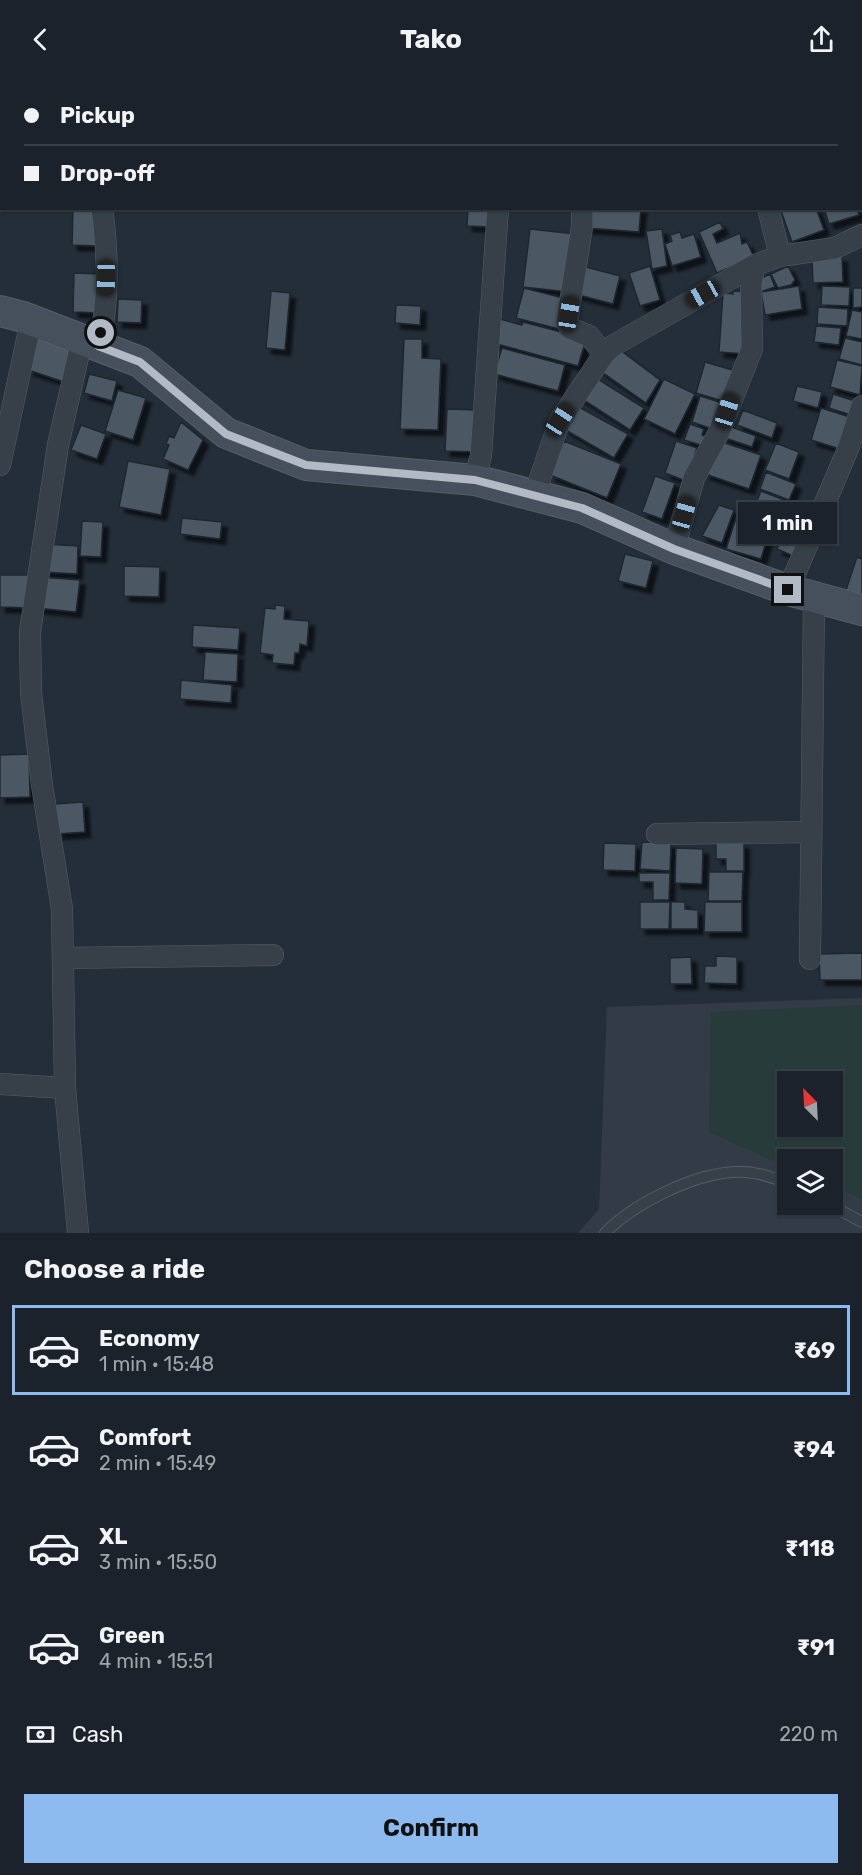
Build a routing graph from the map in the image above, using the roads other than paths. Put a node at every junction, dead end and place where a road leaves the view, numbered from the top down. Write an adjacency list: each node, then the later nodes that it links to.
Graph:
1 (102, 210): 10 (street)
2 (498, 210): 14 (street)
3 (582, 210): 11 (street)
4 (768, 210): 6 (street)
5 (862, 235): 6 (street)
6 (780, 256): 7 (street)
7 (755, 265): 11 (street); 16 (street)
8 (0, 311): 9 (street)
9 (31, 321): 10 (street); 13 (street)
10 (90, 343): 14 (street); 22 (street)
11 (604, 354): 15 (street)
12 (862, 406): 17 (street)
13 (0, 465)
14 (475, 480): 15 (street)
15 (534, 496): 16 (street)
16 (674, 549): 17 (street)
17 (801, 594): 18 (street); 19 (street)
18 (862, 610)
19 (811, 832): 20 (street); 23 (street)
20 (657, 834)
21 (273, 955): 22 (street)
22 (63, 958): 25 (street)
23 (810, 959)
24 (0, 1084): 25 (street)
25 (65, 1088): 29 (street)
26 (777, 1179): 30 (lane)
27 (843, 1212): 28 (lane)
28 (862, 1222)
29 (78, 1233)
30 (605, 1233)

